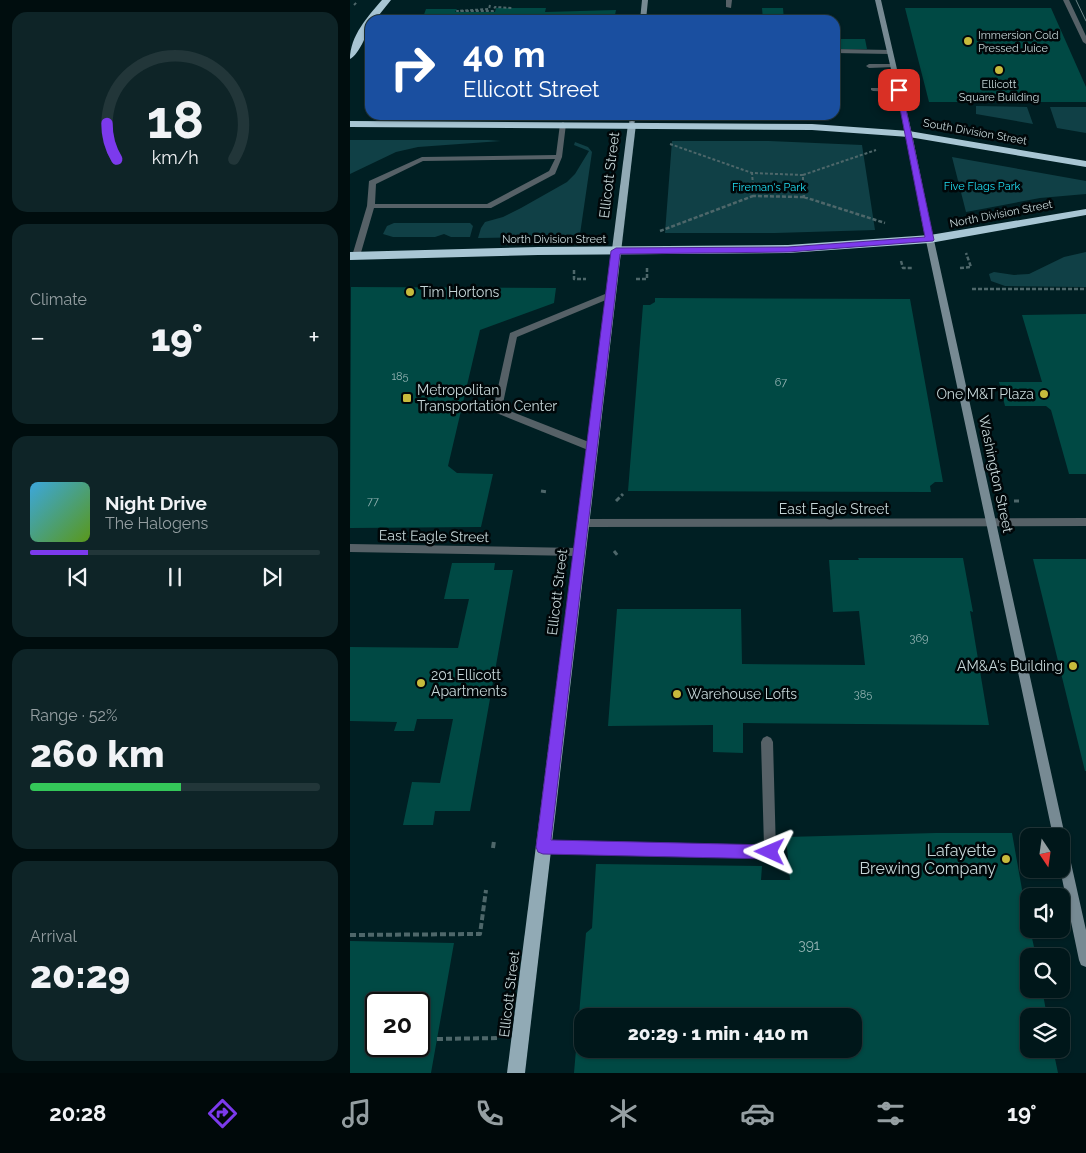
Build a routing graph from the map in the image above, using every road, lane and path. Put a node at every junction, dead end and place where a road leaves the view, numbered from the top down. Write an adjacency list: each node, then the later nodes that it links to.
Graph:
1 (387, 0): 11 (highway)
2 (645, 0): 12 (street)
3 (729, 0): 9 (street)
4 (878, 0): 16 (street, Washington Street)
5 (1066, 0): 14 (street)
6 (357, 2): 7 (path)
7 (354, 5)
8 (490, 5): 10 (path)
9 (729, 7)
10 (512, 8)
11 (374, 15)
12 (644, 15)
13 (365, 29): 17 (highway)
14 (1086, 42)
15 (840, 52): 16 (street)
16 (890, 52): 19 (street, Washington Street)
17 (350, 56)
18 (869, 66): 19 (street)
19 (893, 66): 21 (street, Washington Street)
20 (873, 89): 21 (street)
21 (899, 90): 25 (street, Washington Street)
22 (632, 120): 24 (highway, South Division Street); 25 (highway, South Division Street); 39 (main road, Ellicott Street)
23 (350, 124): 24 (highway, South Division Street)
24 (563, 124): 28 (street)
25 (908, 134): 29 (highway, South Division Street); 38 (street, Washington Street)
26 (665, 142): 30 (path)
27 (877, 149): 31 (path)
28 (559, 157): 34 (street); 34 (street)
29 (1086, 164)
30 (752, 173): 31 (path); 32 (path)
31 (803, 175): 33 (path)
32 (753, 196): 33 (path); 37 (path)
33 (804, 197): 36 (path)
34 (370, 206): 41 (street)
35 (1086, 212): 38 (highway, North Division Street)
36 (890, 225)
37 (656, 232)
38 (930, 240): 39 (highway, North Division Street); 61 (street, Washington Street)
39 (616, 251): 41 (highway, North Division Street); 51 (main road, Ellicott Street)
40 (966, 253): 45 (path)
41 (353, 256)
42 (901, 261): 44 (path)
43 (647, 267): 48 (path)
44 (913, 268)
45 (960, 268)
46 (574, 270): 47 (path)
47 (586, 279)
48 (636, 279)
49 (972, 289): 50 (path)
50 (1086, 289)
51 (610, 295): 52 (main road, Ellicott Street); 52 (street)
52 (591, 447): 60 (main road, Ellicott Street)
53 (540, 491): 54 (path)
54 (547, 492)
55 (623, 494): 56 (path)
56 (616, 501)
57 (1014, 501): 58 (path)
58 (1020, 501)
59 (1086, 522): 61 (street, East Eagle Street)
60 (582, 523): 61 (street, East Eagle Street); 64 (main road, Ellicott Street)
61 (992, 523): 67 (street, Washington Street)
62 (350, 548): 64 (street, East Eagle Street)
63 (614, 551): 65 (path)
64 (578, 552): 69 (main road, Ellicott Street)
65 (618, 556)
66 (767, 742): 69 (street)
67 (1057, 828)
68 (494, 841): 70 (path)
69 (543, 847): 75 (main road, Ellicott Street)
70 (493, 848)
71 (1068, 878): 74 (street)
72 (486, 890): 73 (path)
73 (350, 935)
74 (1086, 960)
75 (520, 1038): 76 (path); 77 (main road, Ellicott Street)
76 (437, 1039)
77 (516, 1073)

